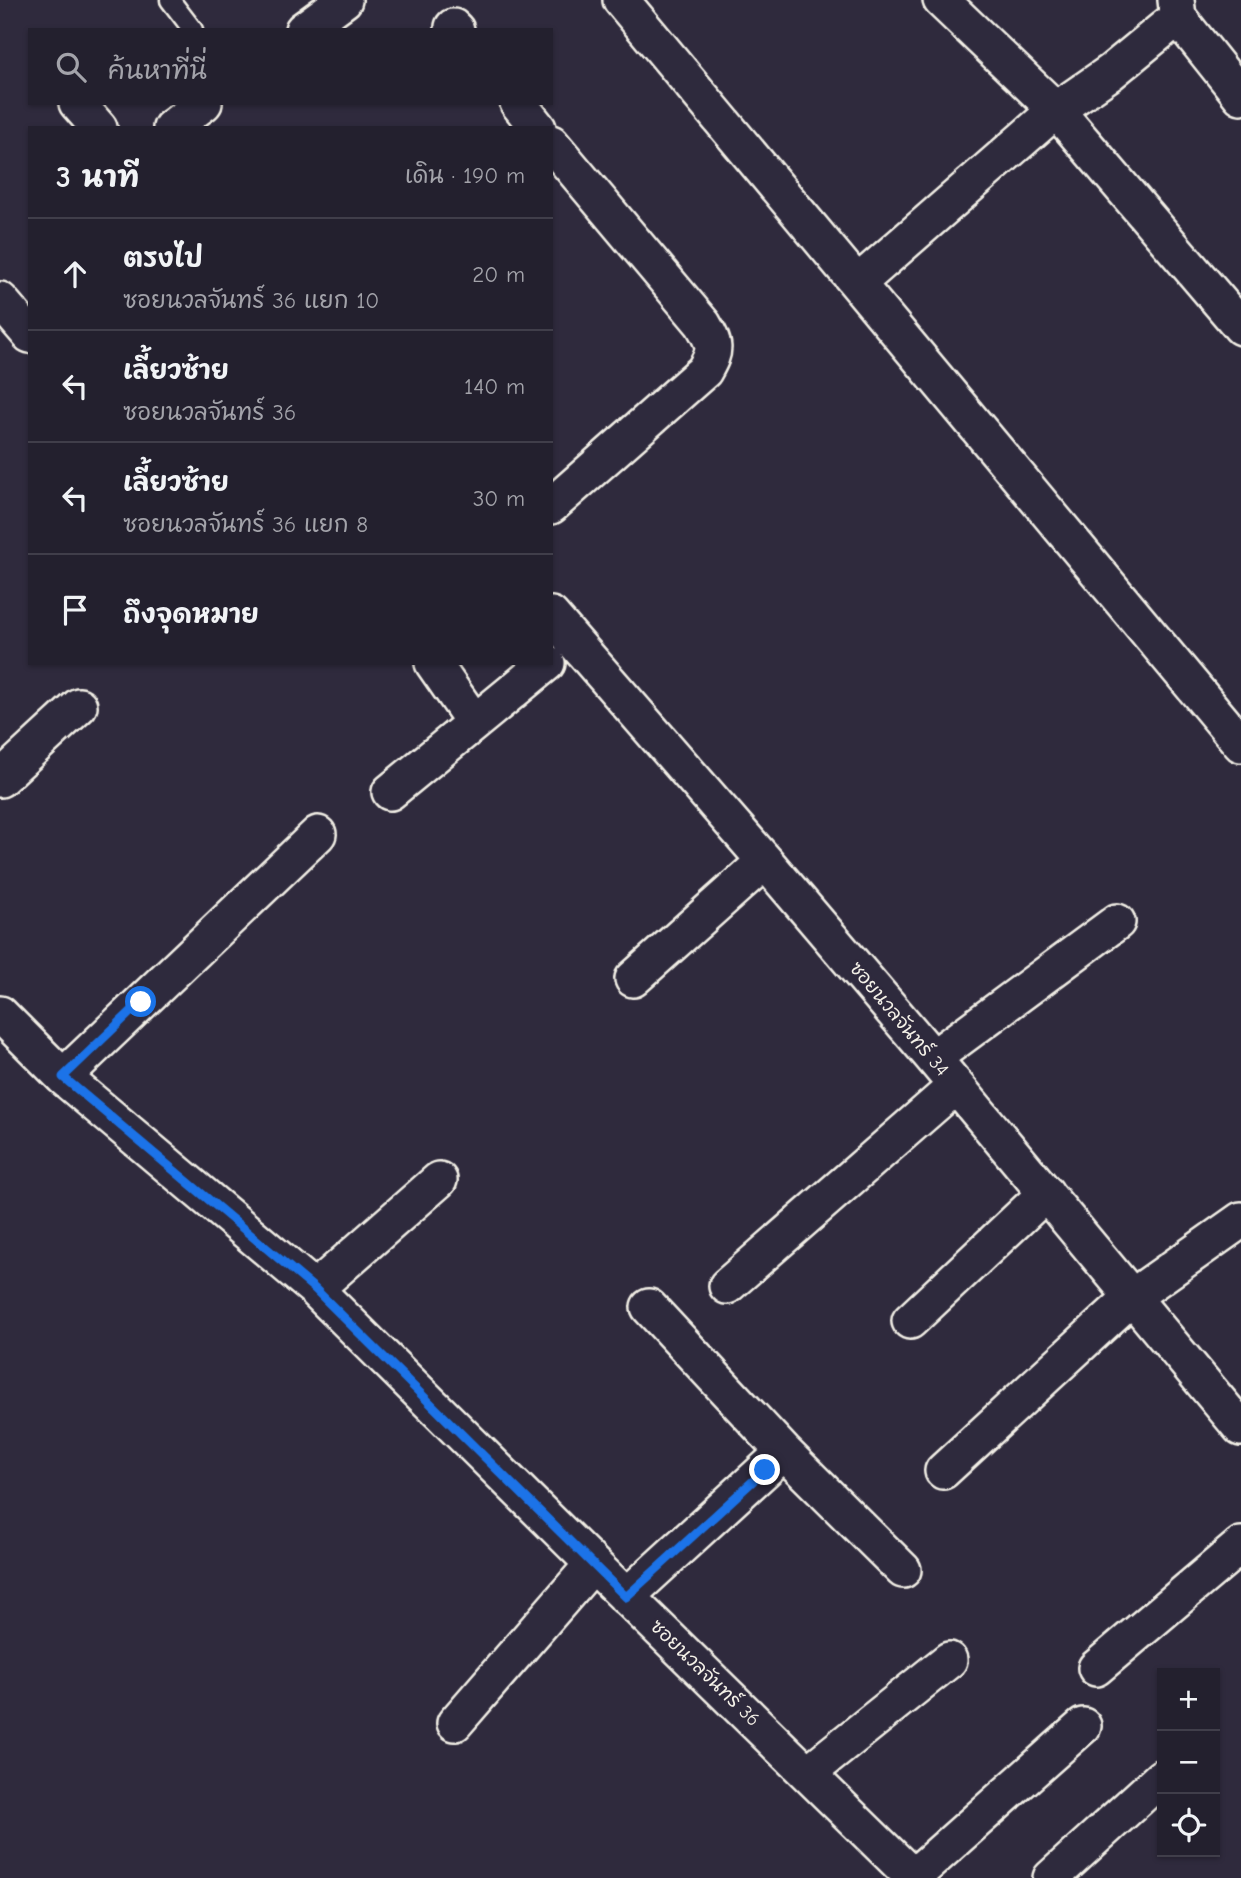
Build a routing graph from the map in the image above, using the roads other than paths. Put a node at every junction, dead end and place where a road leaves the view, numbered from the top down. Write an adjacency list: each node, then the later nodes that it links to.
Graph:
1 (170, 0): 6 (lane)
2 (344, 0): 7 (street)
3 (621, 0): 17 (street)
4 (941, 0): 12 (street)
5 (1177, 8): 8 (street); 12 (street)
6 (191, 28)
7 (306, 28)
8 (1241, 96)
9 (79, 105): 13 (street)
10 (201, 105): 14 (street)
11 (520, 105): 15 (street)
12 (1056, 110): 17 (street); 19 (street)
13 (97, 126)
14 (174, 126)
15 (536, 126)
16 (553, 145): 21 (street)
17 (858, 283): 28 (street)
18 (0, 300): 20 (street)
19 (1241, 327)
20 (28, 333)
21 (553, 504)
22 (553, 621): 23 (street, ซอยนวลจันทร์ 34)
23 (563, 650): 32 (street, ซอยนวลจันทร์ 34)
24 (434, 665): 27 (street)
25 (545, 665): 27 (street)
26 (79, 706): 29 (street)
27 (474, 722): 30 (street)
28 (1241, 744)
29 (0, 779)
30 (390, 792)
31 (318, 834): 37 (street)
32 (765, 861): 34 (street); 36 (street, ซอยนวลจันทร์ 34)
33 (1117, 922): 36 (street)
34 (633, 979)
35 (0, 1014): 37 (street, ซอยนวลจันทร์ 36)
36 (933, 1058): 38 (street, ซอยนวลจันทร์ 34)
37 (63, 1077): 43 (street, ซอยนวลจันทร์ 36)
38 (956, 1086): 40 (street, ซอยนวลจันทร์ 34); 42 (street)
39 (439, 1180): 43 (street)
40 (1046, 1194): 44 (street, ซอยนวลจันทร์ 34); 46 (street)
41 (1241, 1220): 44 (street)
42 (727, 1286)
43 (315, 1289): 51 (street, ซอยนวลจันทร์ 36)
44 (1132, 1297): 47 (street, ซอยนวลจันทร์ 34); 49 (street)
45 (649, 1307): 48 (street)
46 (910, 1321)
47 (1241, 1428)
48 (784, 1452): 52 (street); 53 (street)
49 (943, 1471)
50 (1241, 1545): 55 (street)
51 (593, 1564): 53 (street, ซอยนวลจันทร์ 36); 56 (street)
52 (903, 1570)
53 (626, 1597): 58 (street, ซอยนวลจันทร์ 36)
54 (949, 1660): 58 (street)
55 (1096, 1668)
56 (456, 1723)
57 (1083, 1727): 60 (street)
58 (808, 1773): 60 (street, ซอยนวลจันทร์ 36)
59 (1157, 1782): 61 (street)
60 (914, 1877)
61 (1051, 1878)

